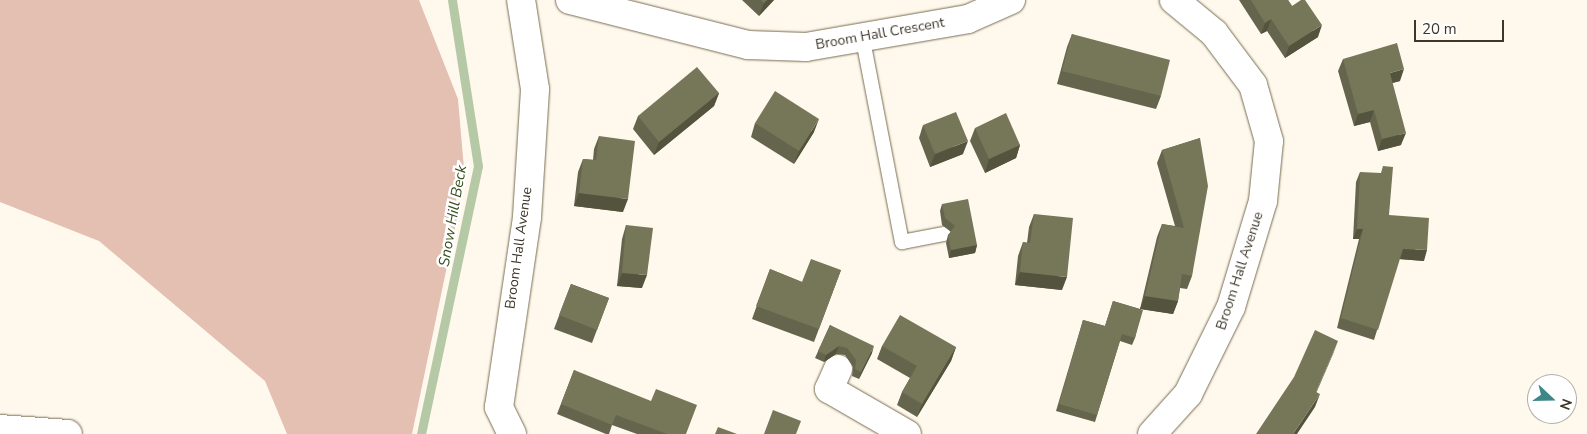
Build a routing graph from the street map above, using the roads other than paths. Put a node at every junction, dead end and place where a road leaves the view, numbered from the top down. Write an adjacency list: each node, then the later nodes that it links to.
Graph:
1 (521, 0): 10 (street, Broom Hall Avenue)
2 (570, 0): 5 (street, Broom Hall Crescent)
3 (1011, 0): 5 (street, Broom Hall Crescent)
4 (1174, 0): 12 (street, Broom Hall Avenue)
5 (863, 40): 6 (lane)
6 (944, 234)
7 (838, 369): 11 (street)
8 (0, 428): 9 (street)
9 (68, 434)
10 (512, 434)
11 (907, 434)
12 (1152, 434)

